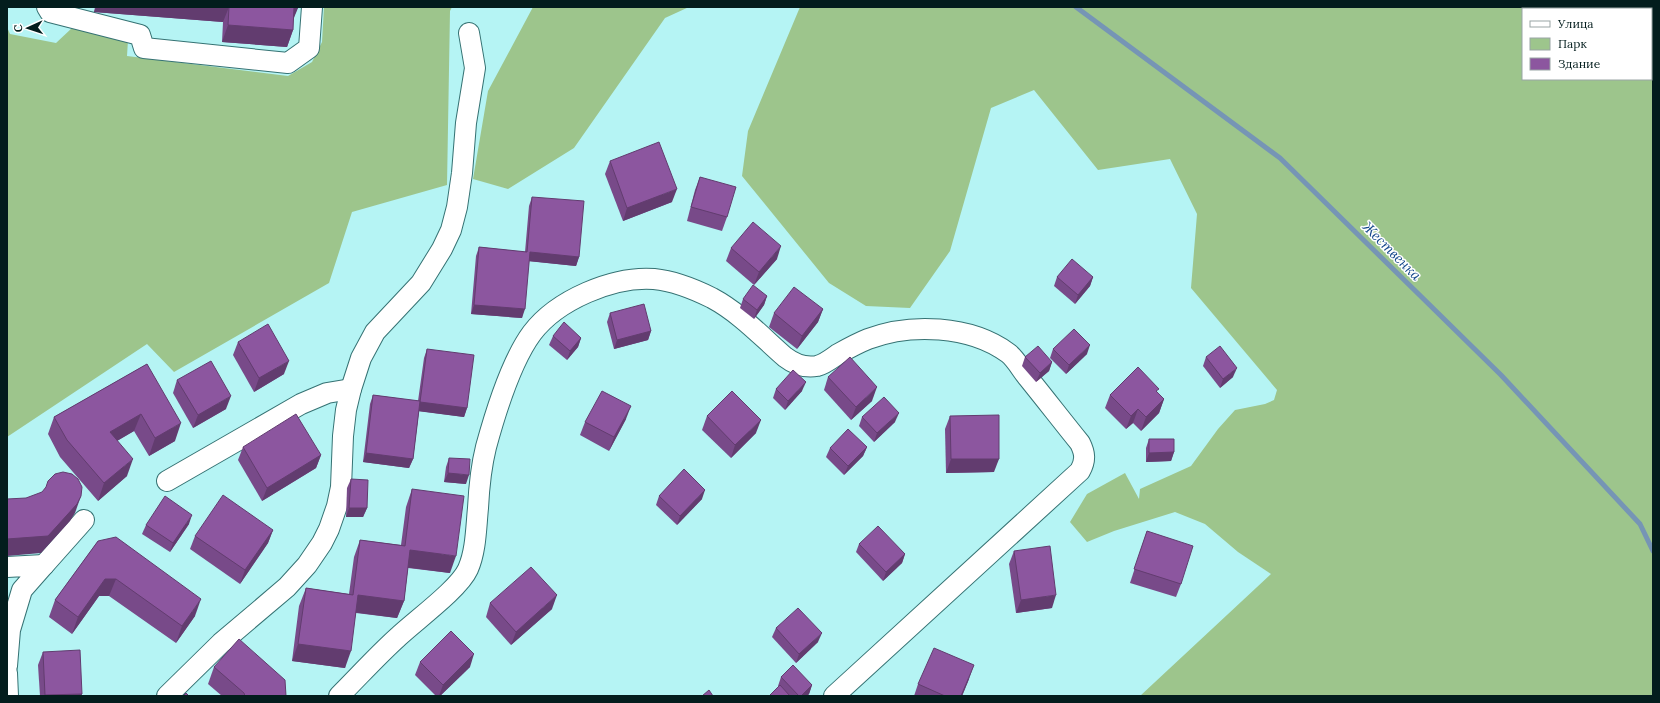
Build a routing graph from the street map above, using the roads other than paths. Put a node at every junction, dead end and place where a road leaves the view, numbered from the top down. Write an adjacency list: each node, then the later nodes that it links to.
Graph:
1 (47, 7): 2 (lane)
2 (312, 7)
3 (469, 33): 4 (lane)
4 (351, 389): 5 (lane); 12 (lane)
5 (167, 481)
6 (84, 520): 7 (lane)
7 (44, 565): 8 (lane); 9 (lane)
8 (7, 567)
9 (7, 666)
10 (7, 673): 11 (lane)
11 (8, 696)
12 (168, 696)
13 (339, 696): 14 (lane)
14 (834, 696)

